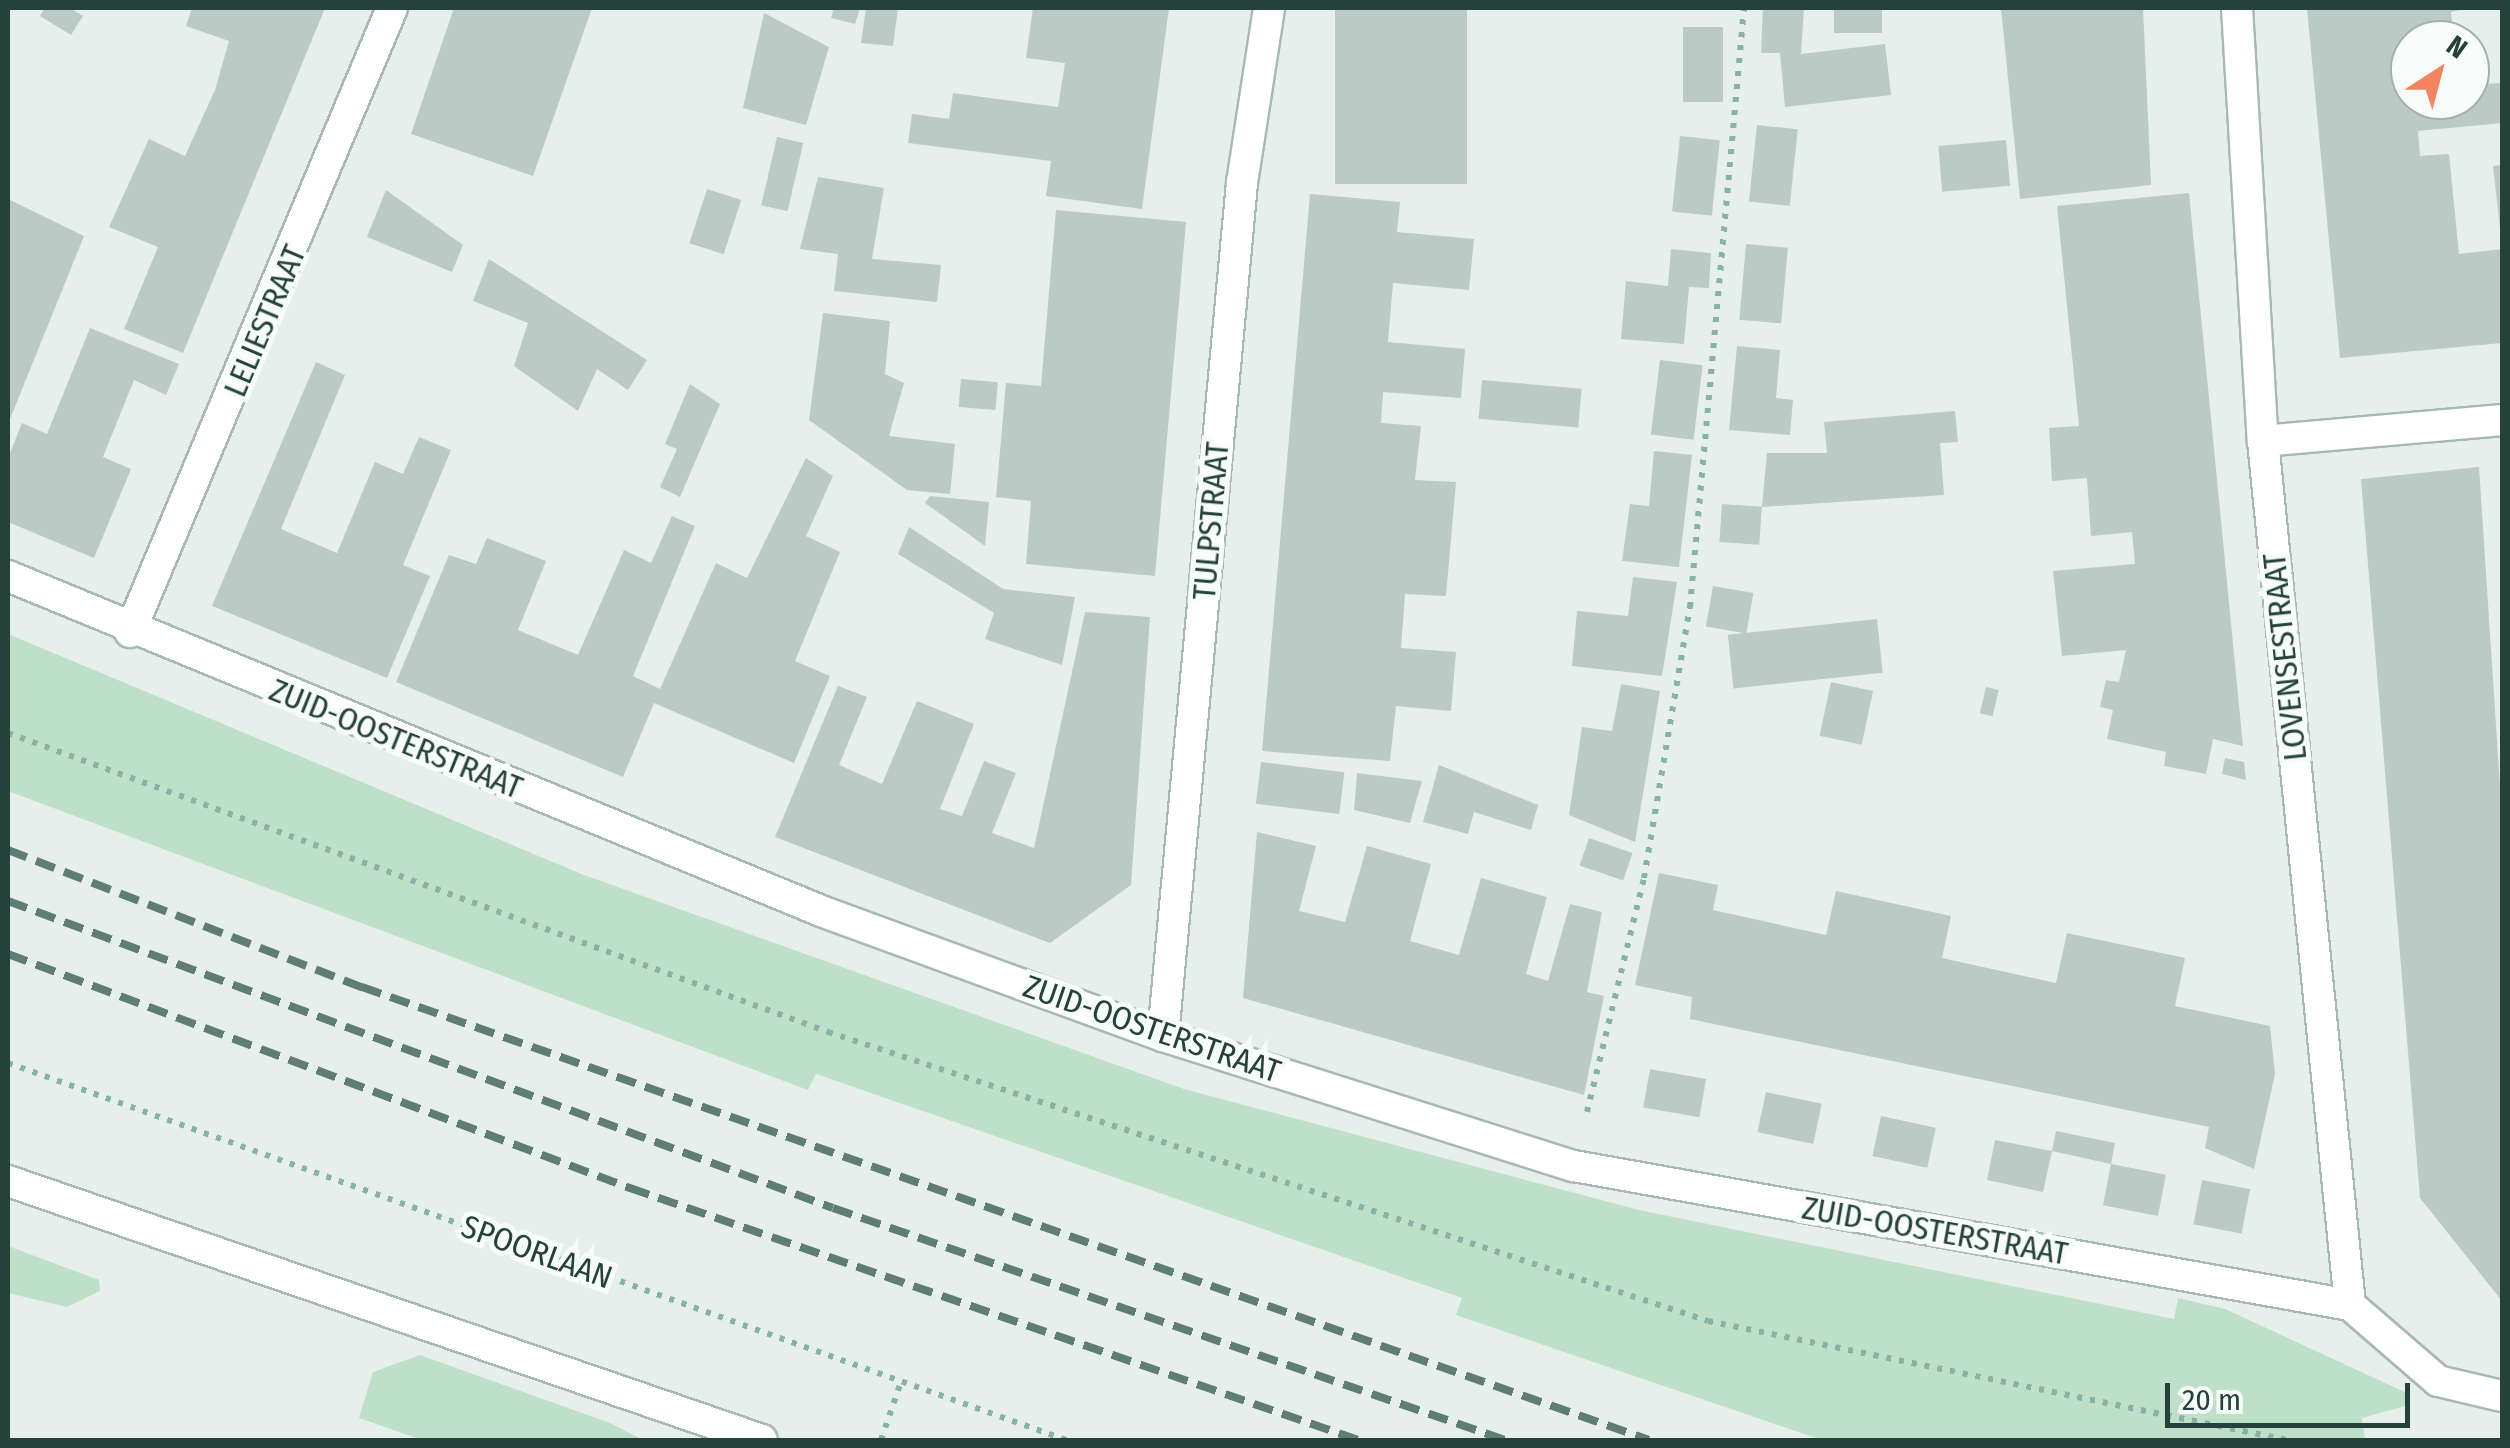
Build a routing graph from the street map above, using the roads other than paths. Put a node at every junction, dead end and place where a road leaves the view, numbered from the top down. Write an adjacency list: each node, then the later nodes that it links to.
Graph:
1 (392, 8): 7 (street, LELIESTRAAT)
2 (1268, 8): 8 (street, TULPSTRAAT)
3 (2237, 8): 5 (street, LOVENSESTRAAT)
4 (2502, 420): 5 (street)
5 (2263, 441): 12 (street, LOVENSESTRAAT)
6 (8, 576): 7 (street, ZUID-OOSTERSTRAAT)
7 (130, 632): 8 (street, ZUID-OOSTERSTRAAT)
8 (1163, 1036): 12 (street, ZUID-OOSTERSTRAAT)
9 (8, 1180): 11 (street)
10 (8, 1194): 11 (street)
11 (44, 1194): 14 (street)
12 (2350, 1305): 13 (street)
13 (2502, 1396)
14 (718, 1432): 15 (street)
15 (762, 1440)

